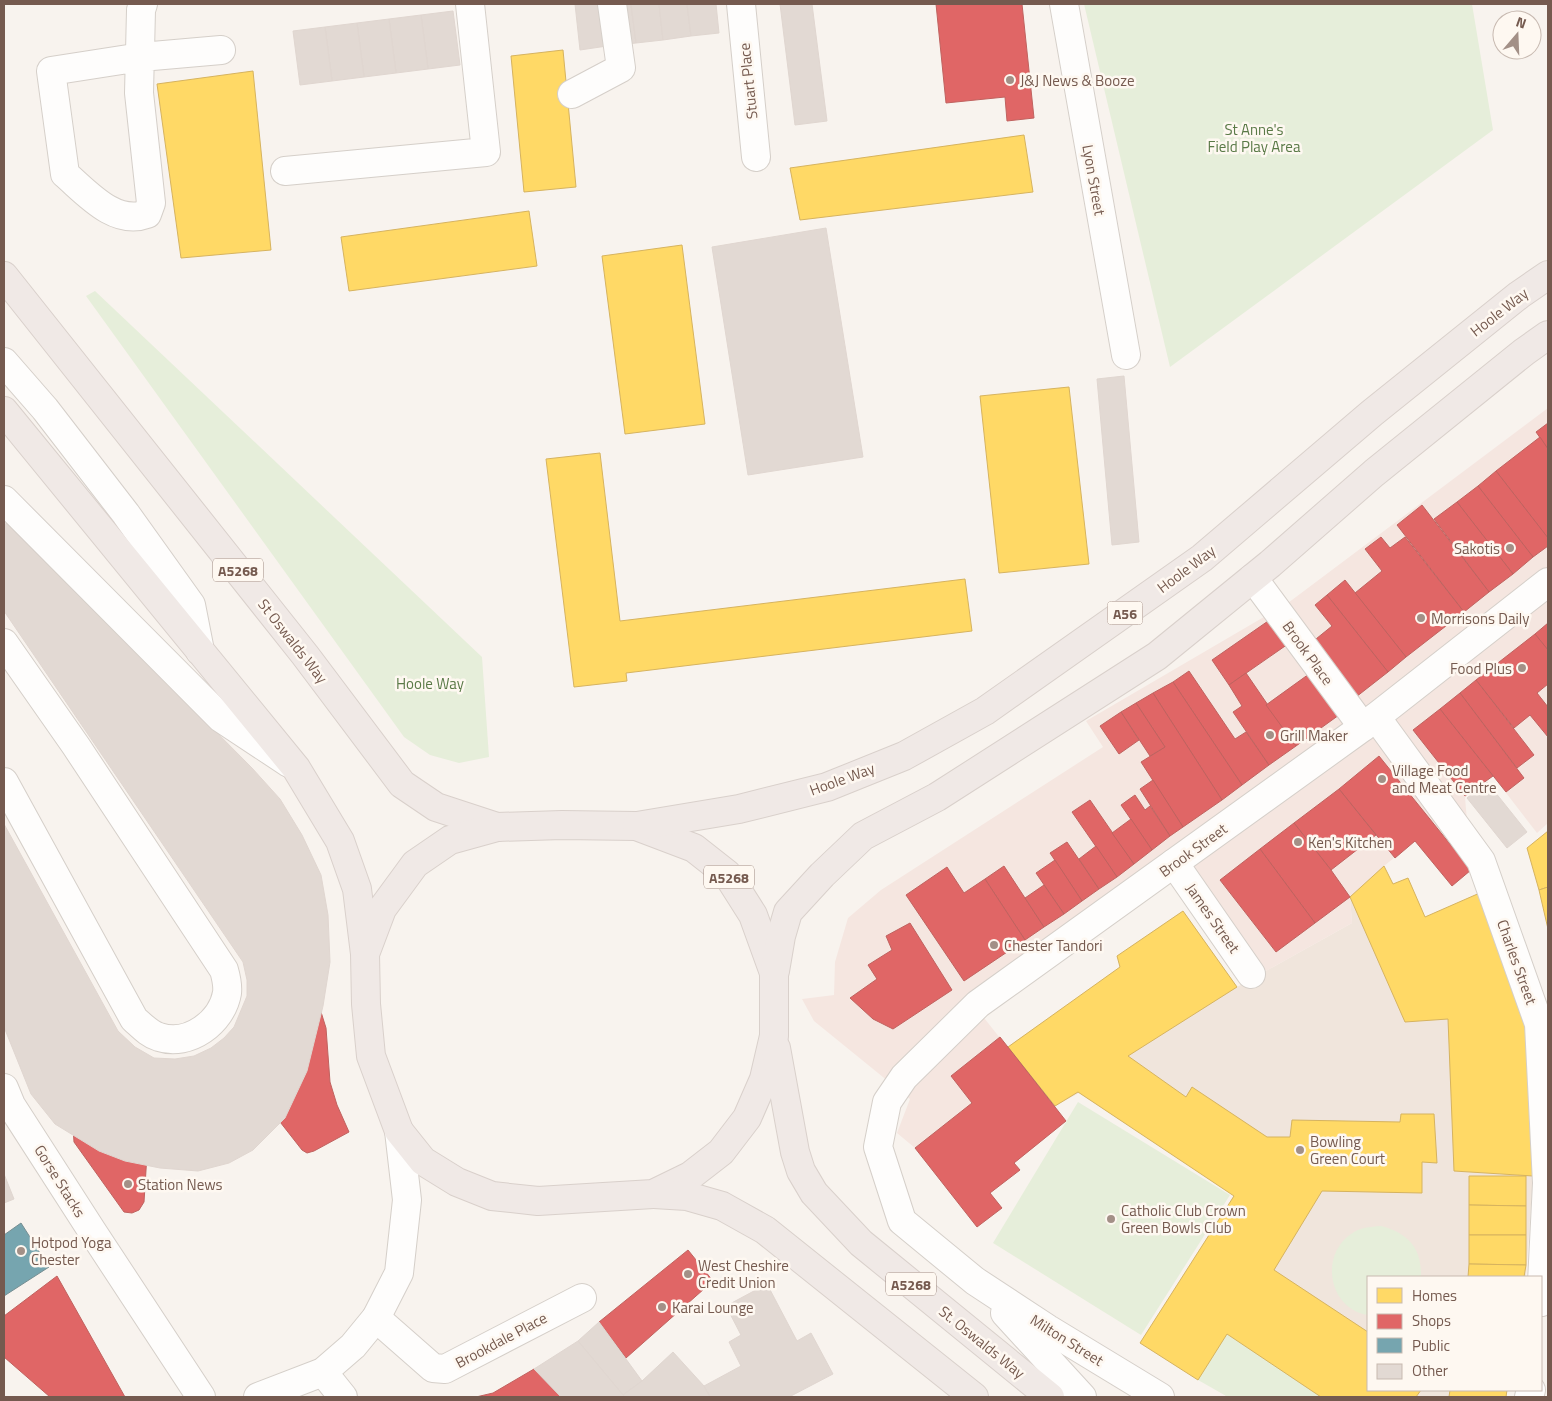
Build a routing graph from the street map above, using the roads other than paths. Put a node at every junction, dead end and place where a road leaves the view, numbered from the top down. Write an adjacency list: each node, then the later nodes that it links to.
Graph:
1 (143, 4): 7 (street)
2 (470, 4): 10 (street)
3 (612, 4): 8 (street)
4 (741, 4): 9 (street, Stuart Place)
5 (1064, 4): 14 (street, Lyon Street)
6 (221, 50): 7 (street)
7 (140, 57): 7 (street)
8 (572, 94)
9 (756, 157)
10 (285, 171)
11 (1548, 275): 25 (highway, Hoole Way / A56)
12 (4, 276): 26 (highway, St Oswalds Way / A5268)
13 (1548, 335): 18 (highway)
14 (1126, 355)
15 (4, 362): 21 (street)
16 (4, 411): 21 (highway, A5268)
17 (4, 500): 23 (street)
18 (1254, 578): 22 (street, Brook Place); 29 (highway)
19 (1548, 582): 22 (street, Brook Street)
20 (4, 643): 24 (street)
21 (200, 651): 23 (highway, A5268)
22 (1370, 722): 27 (street, Brook Street); 37 (street, Charles Street)
23 (296, 768): 28 (highway, A5268)
24 (4, 782)
25 (636, 826): 26 (highway, A5268); 29 (highway, A5268)
26 (497, 827): 28 (highway, A5268)
27 (1174, 863): 30 (street, James Street); 34 (street, Brook Street)
28 (365, 954): 33 (highway, A5268)
29 (774, 973): 31 (highway)
30 (1251, 974)
31 (774, 1036): 35 (highway); 45 (highway, St. Oswalds Way / A5268)
32 (4, 1088): 41 (street, Gorse Stacks)
33 (399, 1131): 35 (highway); 39 (street)
34 (878, 1147): 36 (street, Milton Street)
35 (653, 1194): 44 (highway)
36 (975, 1281): 46 (street, Milton Street); 47 (street, Milton Street)
37 (1542, 1282)
38 (582, 1298): 39 (street, Brookdale Place)
39 (376, 1318): 40 (street)
40 (322, 1372): 42 (street); 43 (street)
41 (201, 1397)
42 (258, 1397)
43 (343, 1397)
44 (974, 1397)
45 (1050, 1397)
46 (1082, 1397)
47 (1160, 1397)

